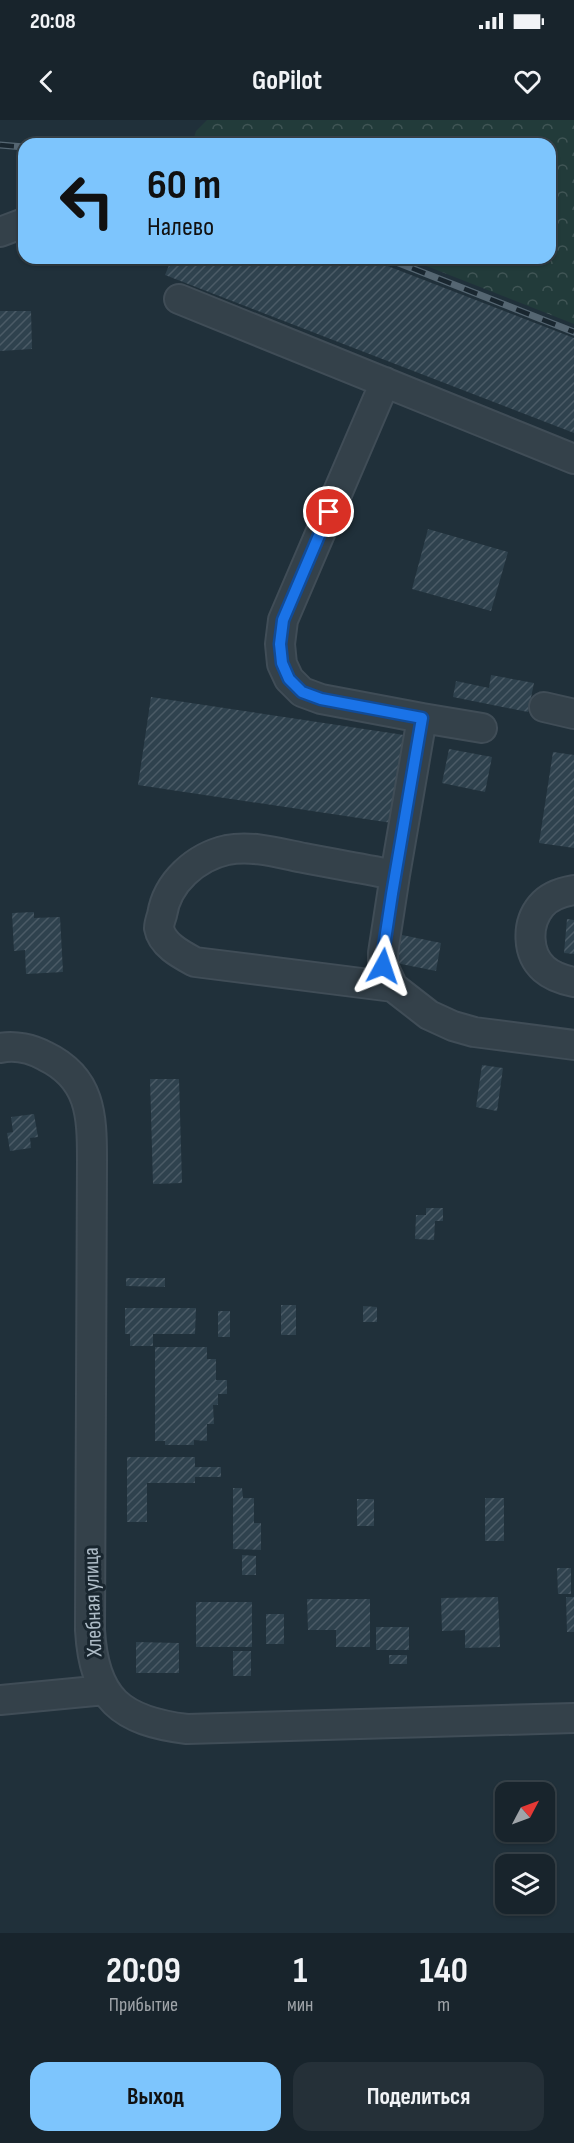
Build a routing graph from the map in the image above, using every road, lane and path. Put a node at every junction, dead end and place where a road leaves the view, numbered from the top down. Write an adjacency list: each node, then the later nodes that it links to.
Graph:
1 (18, 225): 2 (street)
2 (0, 232)
3 (179, 299): 4 (street)
4 (385, 382): 5 (street); 8 (street)
5 (574, 459)
6 (544, 707): 7 (street)
7 (574, 714)
8 (422, 718): 9 (street); 10 (street)
9 (482, 728)
10 (395, 875): 13 (street); 13 (street)
11 (574, 890): 12 (street)
12 (574, 982)
13 (393, 987): 14 (street)
14 (574, 1045)
15 (0, 1048): 16 (street, Хлебная улица)
16 (105, 1690): 17 (street); 18 (street, Хлебная улица)
17 (0, 1700)
18 (574, 1718)

